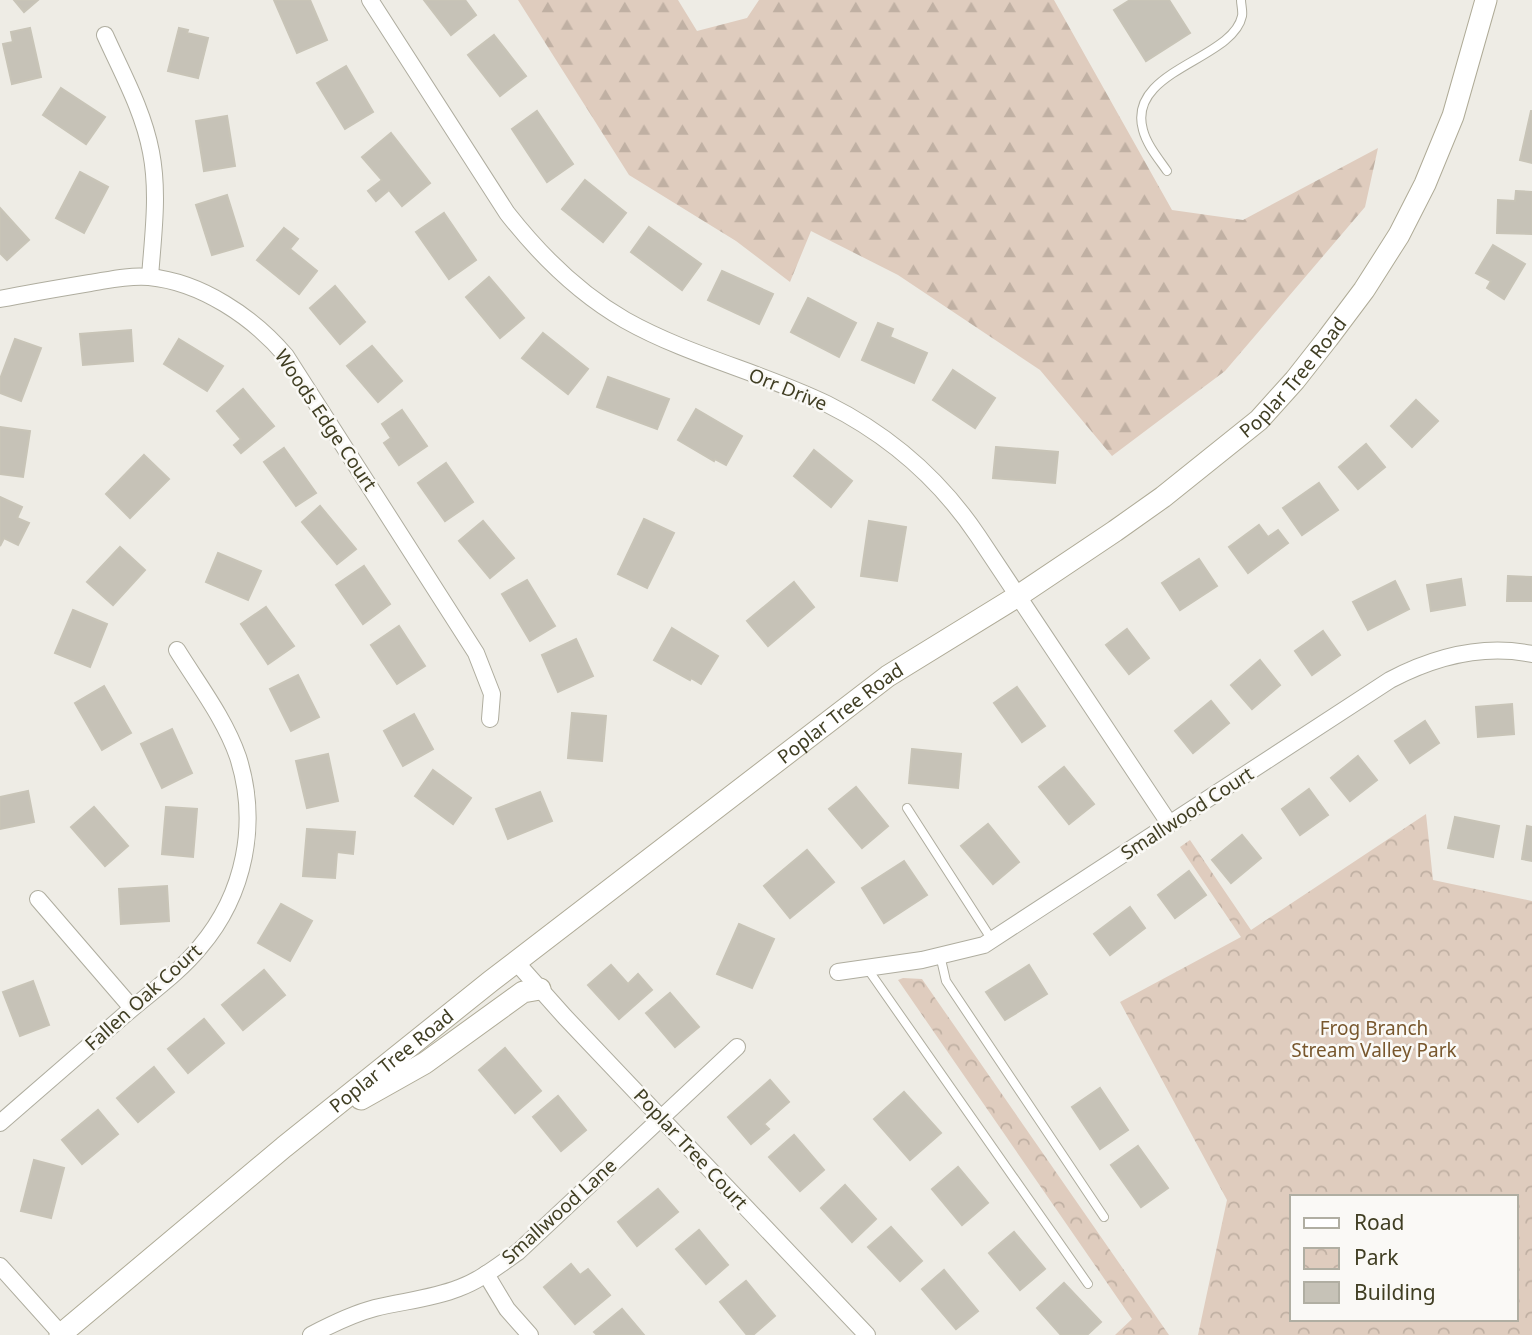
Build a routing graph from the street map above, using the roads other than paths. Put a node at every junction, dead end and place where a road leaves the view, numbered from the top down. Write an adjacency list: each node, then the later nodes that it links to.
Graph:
1 (370, 0): 8 (street, Orr Drive)
2 (1241, 0): 5 (lane)
3 (1486, 0): 8 (main road, Poplar Tree Road)
4 (105, 35): 6 (street)
5 (1167, 172)
6 (150, 277): 7 (street, Woods Edge Court); 11 (street, Woods Edge Court)
7 (0, 299)
8 (1018, 596): 13 (street, Orr Drive); 17 (main road, Poplar Tree Road)
9 (177, 650): 21 (street, Fallen Oak Court)
10 (1532, 654): 13 (street, Smallwood Court)
11 (490, 719)
12 (907, 808): 15 (lane)
13 (1169, 823): 15 (street, Smallwood Court)
14 (38, 899): 21 (street)
15 (992, 940): 16 (street, Smallwood Court)
16 (940, 955): 18 (street, Smallwood Court); 26 (lane)
17 (516, 962): 20 (street, Poplar Tree Court); 25 (main road, Poplar Tree Road)
18 (867, 968): 19 (street, Smallwood Court); 29 (lane)
19 (838, 972)
20 (540, 989): 23 (street, Poplar Tree Court); 25 (main road)
21 (132, 1008): 24 (street, Fallen Oak Court)
22 (737, 1047): 23 (street, Smallwood Lane)
23 (660, 1117): 28 (street, Smallwood Lane); 33 (street, Poplar Tree Court)
24 (0, 1124)
25 (305, 1132): 30 (main road, Poplar Tree Road)
26 (1104, 1217)
27 (0, 1266): 30 (street)
28 (486, 1274): 31 (street, Smallwood Lane); 32 (street)
29 (1088, 1284)
30 (60, 1334)
31 (311, 1335)
32 (530, 1335)
33 (866, 1335)

